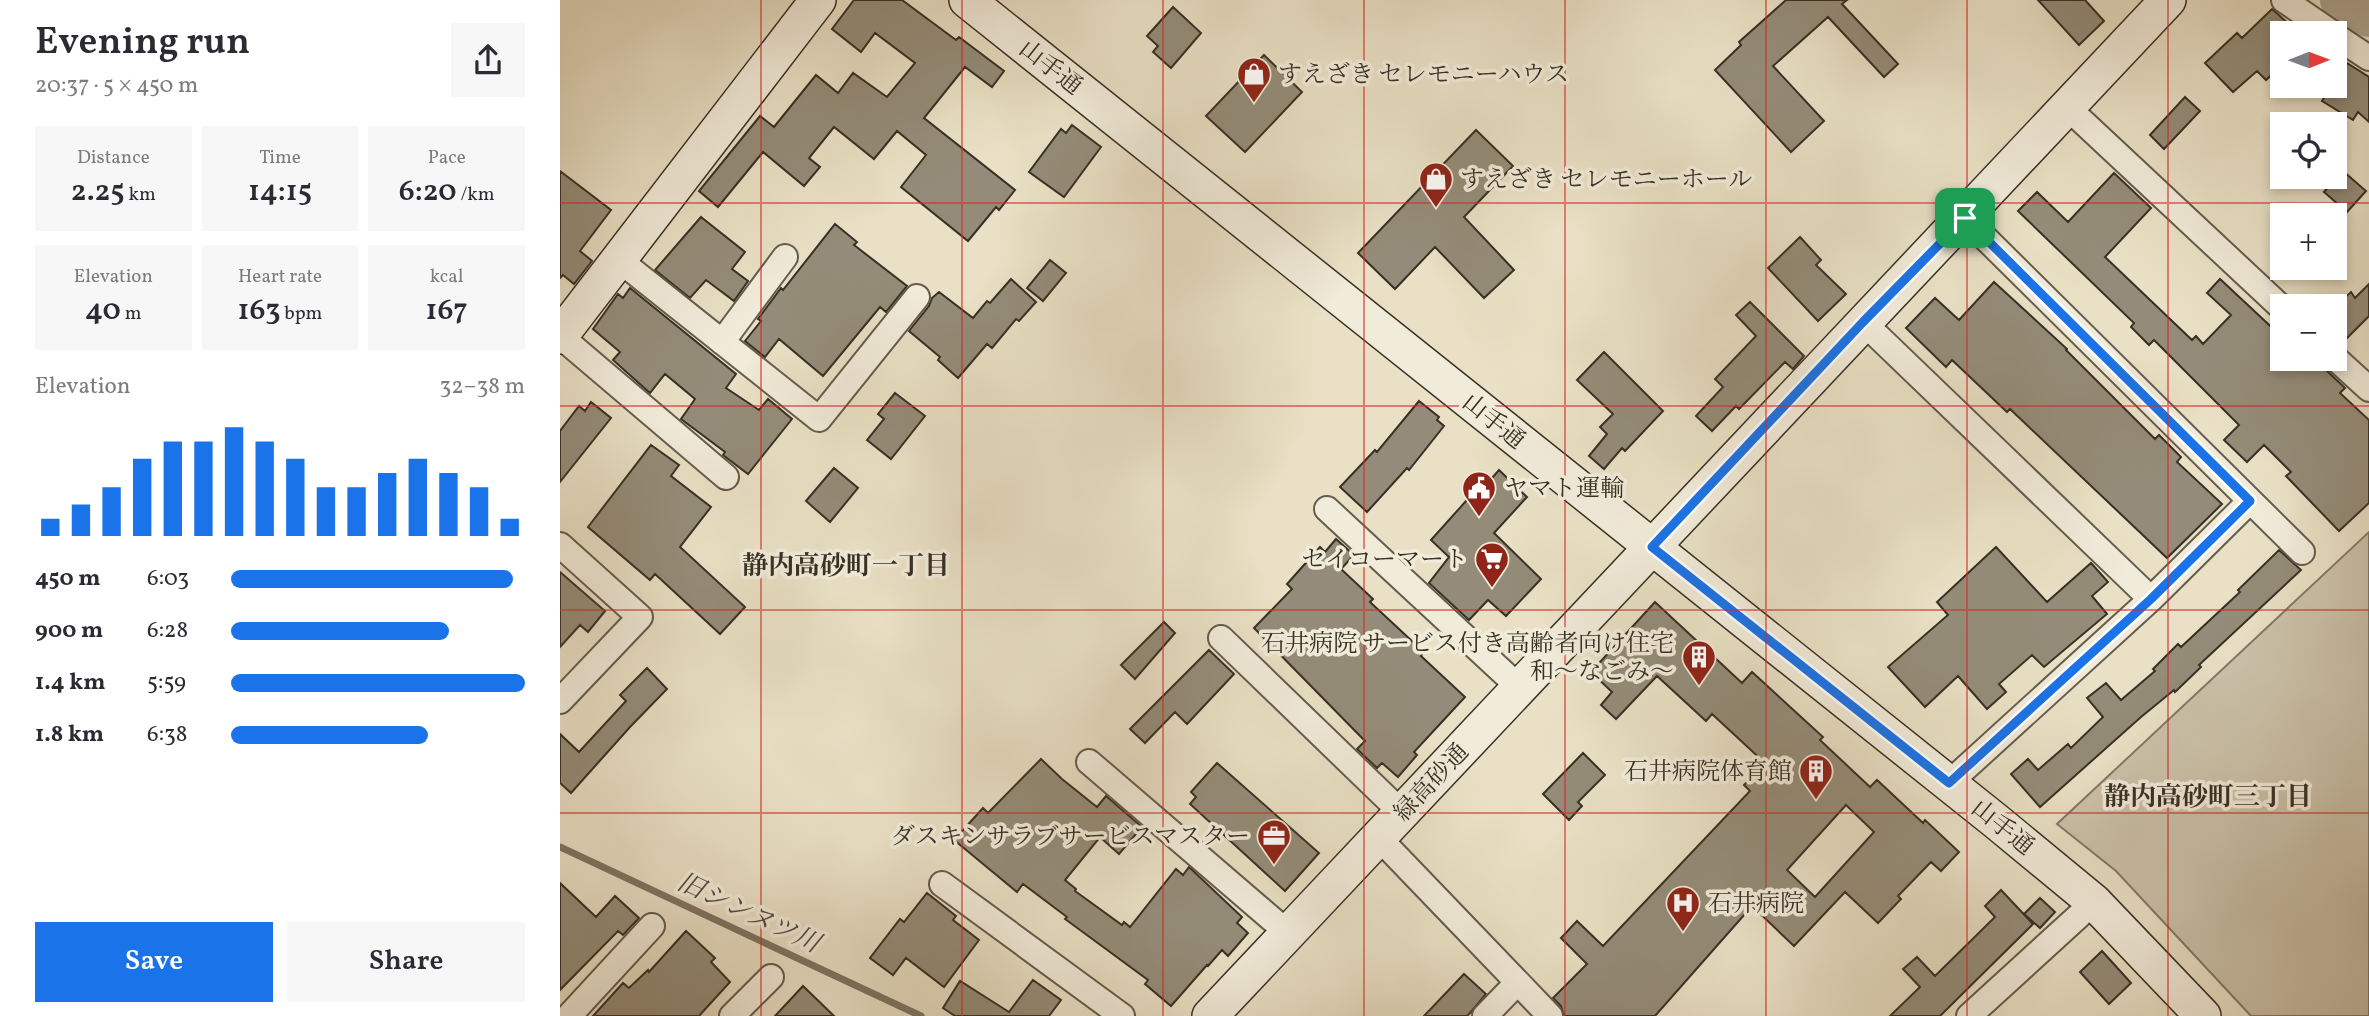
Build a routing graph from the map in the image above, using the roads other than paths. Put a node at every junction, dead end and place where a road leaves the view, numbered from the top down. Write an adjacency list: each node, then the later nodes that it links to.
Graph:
1 (818, 0): 11 (street)
2 (967, 0): 23 (street, 山手通)
3 (2168, 0): 8 (street, 緑高砂通)
4 (2284, 0): 5 (street)
5 (2314, 21)
6 (2347, 43): 7 (street)
7 (2369, 58)
8 (2067, 107): 9 (street, 緑高砂通); 12 (street)
9 (1965, 218): 14 (street, 緑高砂通); 20 (street)
10 (785, 257): 16 (street)
11 (618, 260): 15 (street); 16 (street)
12 (2270, 297)
13 (917, 298): 16 (street)
14 (1863, 322): 23 (street, 緑高砂通); 25 (street)
15 (560, 336): 19 (street)
16 (722, 342)
17 (2347, 369): 18 (street)
18 (2369, 389)
19 (726, 477)
20 (2250, 501): 24 (street); 25 (street)
21 (1327, 509): 27 (street)
22 (560, 545): 28 (street)
23 (1652, 547): 27 (street, 緑高砂通); 30 (street, 山手通)
24 (2302, 552)
25 (2151, 599): 30 (street)
26 (1221, 638): 31 (street)
27 (1520, 688): 31 (street, 緑高砂通)
28 (560, 701)
29 (1089, 762): 35 (street)
30 (1949, 783): 33 (street, 山手通)
31 (1390, 826): 35 (street, 緑高砂通); 37 (street)
32 (942, 884): 40 (street)
33 (2094, 902): 44 (street); 45 (street, 山手通)
34 (652, 926): 38 (street)
35 (1288, 933): 41 (street, 緑高砂通)
36 (771, 977): 39 (street)
37 (1517, 983): 42 (street); 43 (street)
38 (569, 1016)
39 (732, 1016)
40 (1122, 1016)
41 (1210, 1016)
42 (1485, 1016)
43 (1550, 1016)
44 (1969, 1016)
45 (2203, 1016)

